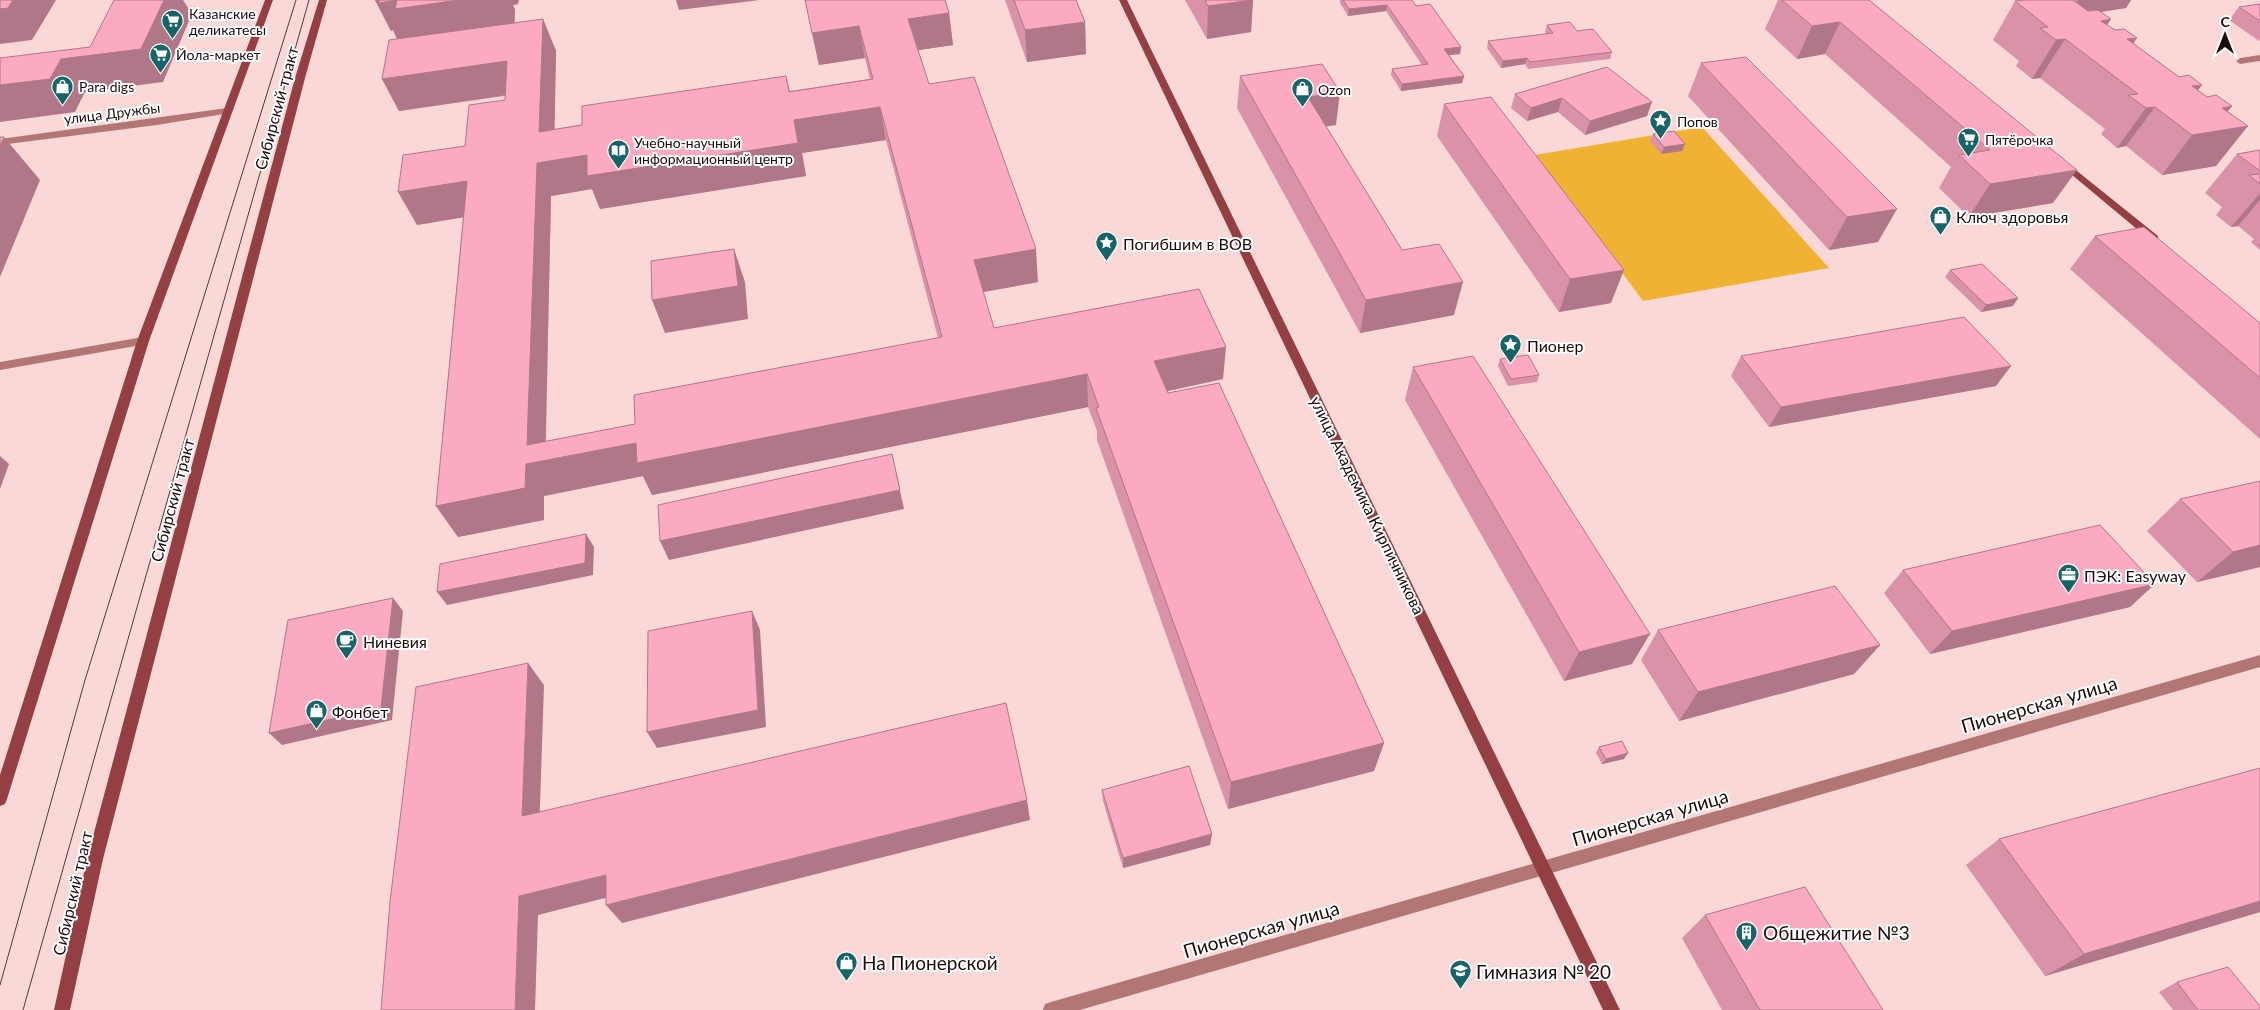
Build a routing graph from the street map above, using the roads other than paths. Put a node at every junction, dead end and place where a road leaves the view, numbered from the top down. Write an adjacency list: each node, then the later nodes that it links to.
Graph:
1 (269, 0): 6 (main road)
2 (323, 0): 15 (main road, Сибирский тракт)
3 (1123, 0): 14 (main road, улица Академика Кирпичникова)
4 (2260, 58): 5 (street)
5 (2240, 61)
6 (227, 110): 7 (street, улица Дружбы); 10 (main road)
7 (0, 142)
8 (2050, 152): 9 (main road)
9 (2163, 245)
10 (143, 341): 11 (street); 13 (main road)
11 (0, 366)
12 (2260, 661): 14 (street, Пионерская улица)
13 (0, 799)
14 (1545, 868): 16 (street, Пионерская улица); 17 (main road, улица Академика Кирпичникова)
15 (62, 1010)
16 (1051, 1010)
17 (1612, 1010)

